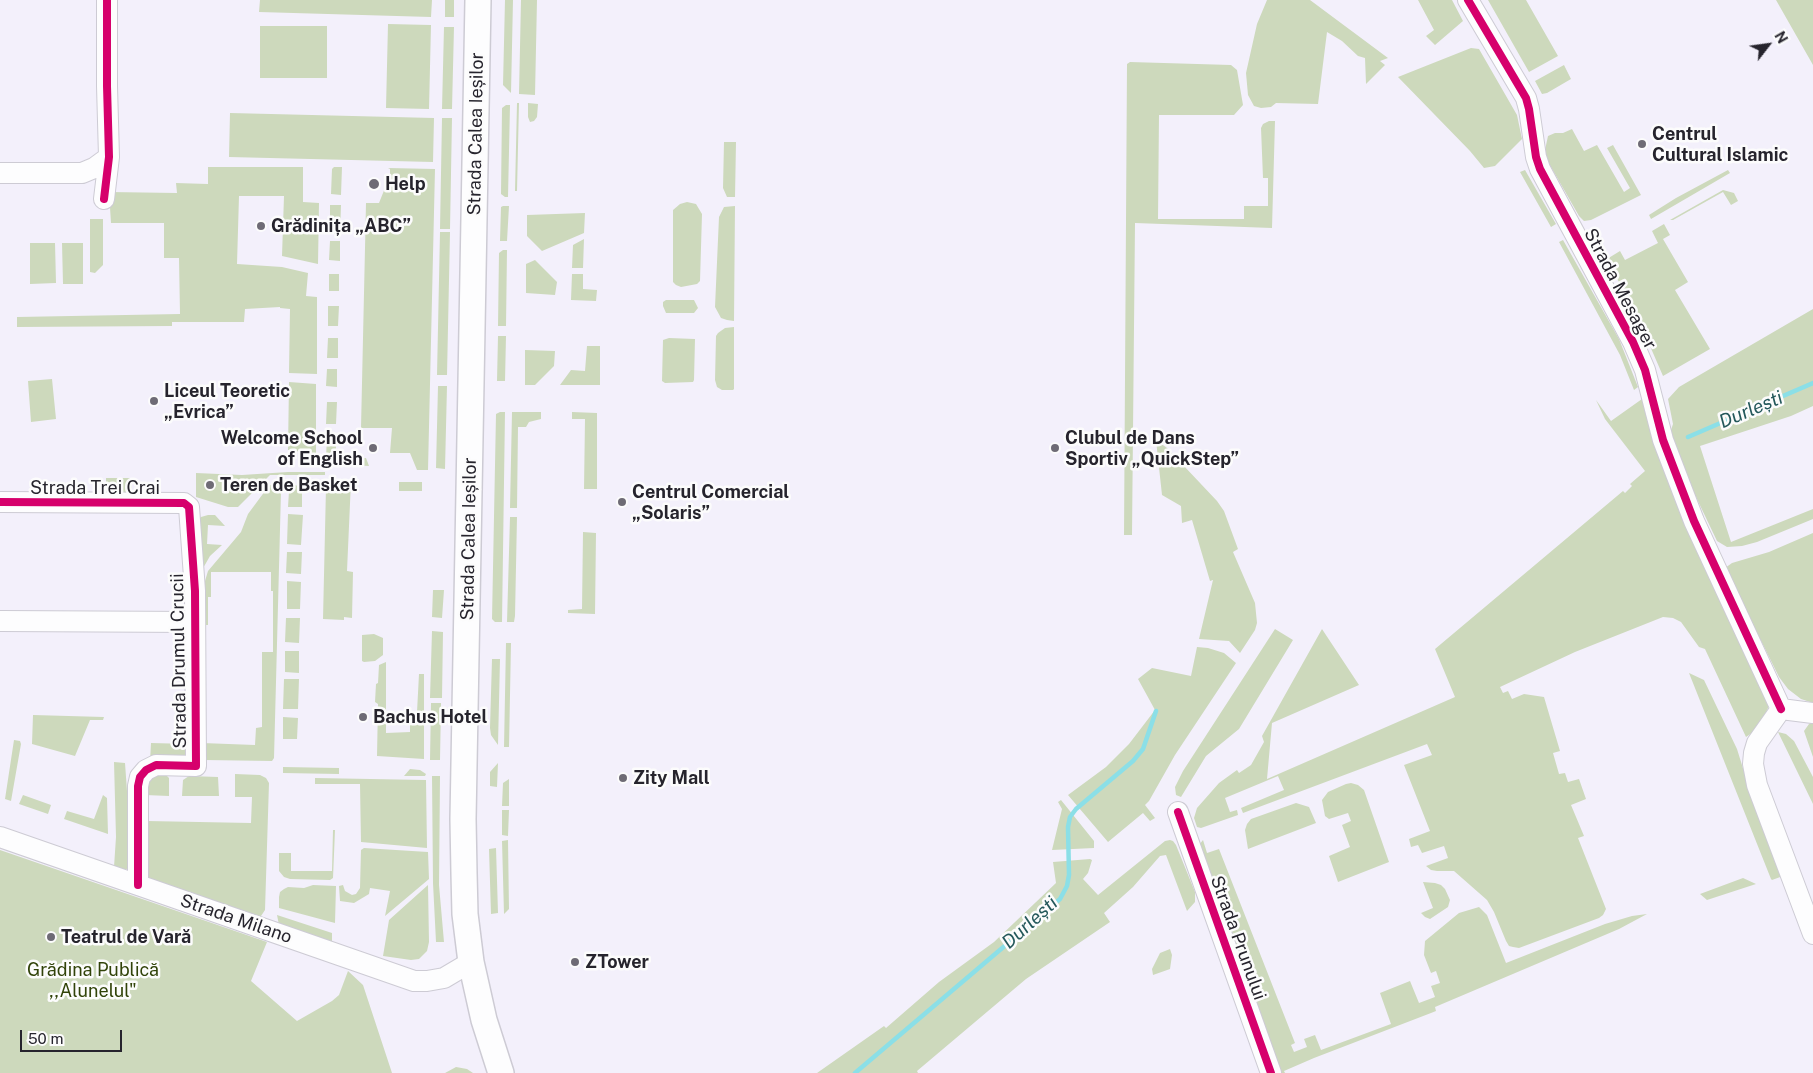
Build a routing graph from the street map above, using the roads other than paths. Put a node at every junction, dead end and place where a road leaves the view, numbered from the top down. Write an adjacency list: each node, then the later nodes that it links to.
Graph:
1 (107, 0): 4 (street)
2 (478, 0): 17 (main road, Strada Calea Ieșilor)
3 (1468, 0): 11 (street, Strada Mesager)
4 (109, 157): 5 (street); 6 (street)
5 (0, 173)
6 (104, 199)
7 (0, 502): 8 (street, Strada Trei Crai)
8 (189, 507): 10 (street, Strada Drumul Crucii)
9 (0, 622): 10 (street)
10 (195, 622): 15 (street, Strada Drumul Crucii)
11 (1782, 708): 12 (street); 16 (street)
12 (1813, 713)
13 (1178, 812): 19 (street, Strada Prunului)
14 (0, 837): 15 (street, Strada Milano)
15 (138, 885): 17 (street, Strada Milano)
16 (1813, 934)
17 (471, 962): 18 (main road, Strada Calea Ieșilor)
18 (500, 1073)
19 (1271, 1073)

